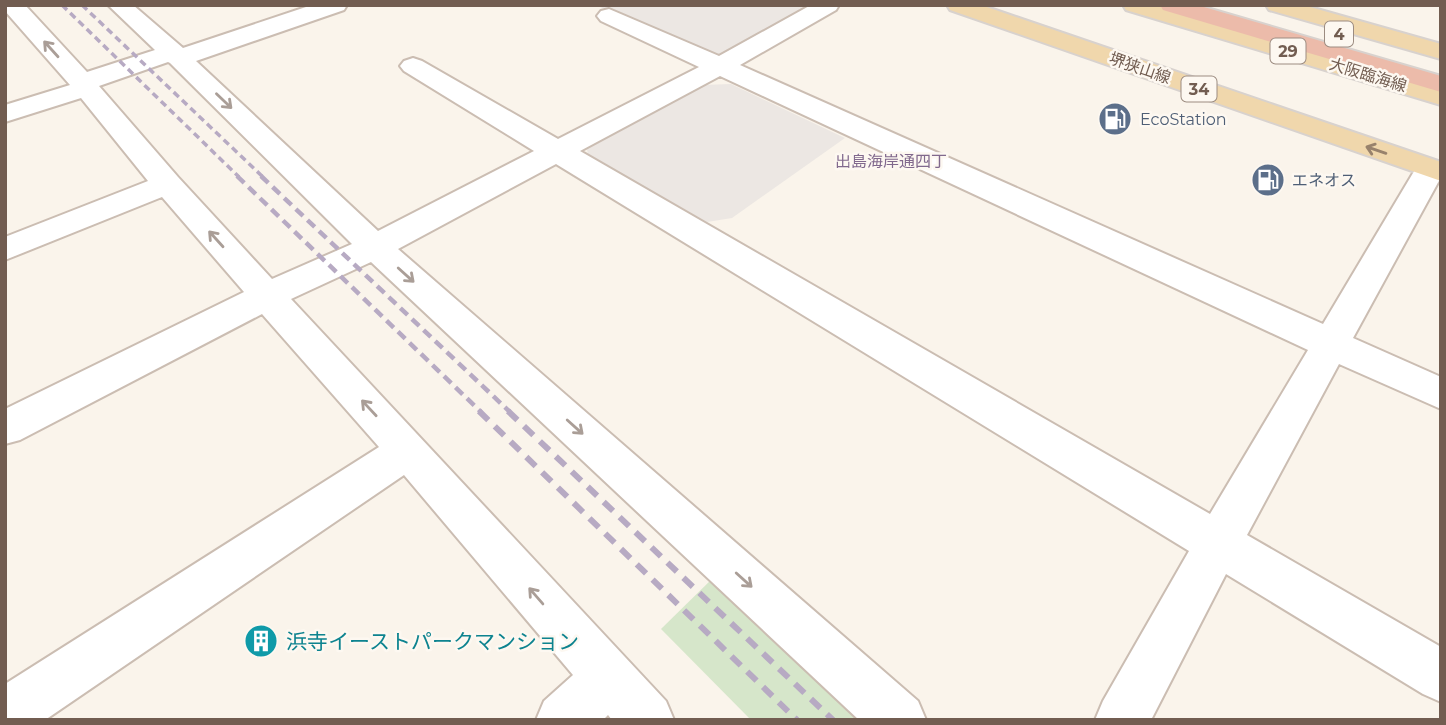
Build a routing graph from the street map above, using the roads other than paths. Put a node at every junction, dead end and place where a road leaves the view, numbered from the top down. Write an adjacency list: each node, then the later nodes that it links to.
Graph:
1 (12, 5): 19 (street, one-way to 1)
2 (119, 5): 14 (street)
3 (336, 5): 14 (street)
4 (828, 5): 17 (street)
5 (958, 5): 23 (main road, 堺狭山線 / 34, one-way to 5)
6 (1010, 5): 23 (main road, 堺狭山線 / 34)
7 (1134, 5): 20 (main road, 大阪臨海線 / 29)
8 (1171, 5): 18 (highway, 4)
9 (1237, 5): 15 (highway, 4)
10 (1285, 8): 12 (main road); 13 (main road, 29)
11 (609, 16): 17 (street)
12 (1441, 46)
13 (1441, 52)
14 (176, 55): 19 (street); 25 (street, one-way to 25)
15 (1441, 62)
16 (413, 66): 22 (street)
17 (718, 67): 22 (street); 28 (street)
18 (1441, 84)
19 (84, 85): 21 (street); 24 (street)
20 (1441, 97)
21 (5, 114)
22 (558, 151): 25 (street); 32 (street)
23 (1437, 163): 28 (street)
24 (167, 184): 26 (street); 27 (street, one-way to 24)
25 (375, 247): 27 (street); 38 (street, one-way to 38)
26 (5, 249)
27 (267, 296): 30 (street); 31 (street, one-way to 27)
28 (1330, 344): 29 (street); 32 (street)
29 (1441, 394)
30 (5, 428)
31 (408, 450): 34 (street, one-way to 31); 35 (street)
32 (1217, 545): 33 (street); 39 (street)
33 (1441, 676)
34 (608, 678): 36 (street); 37 (street)
35 (5, 715)
36 (563, 720)
37 (647, 720)
38 (899, 720)
39 (1122, 720)

